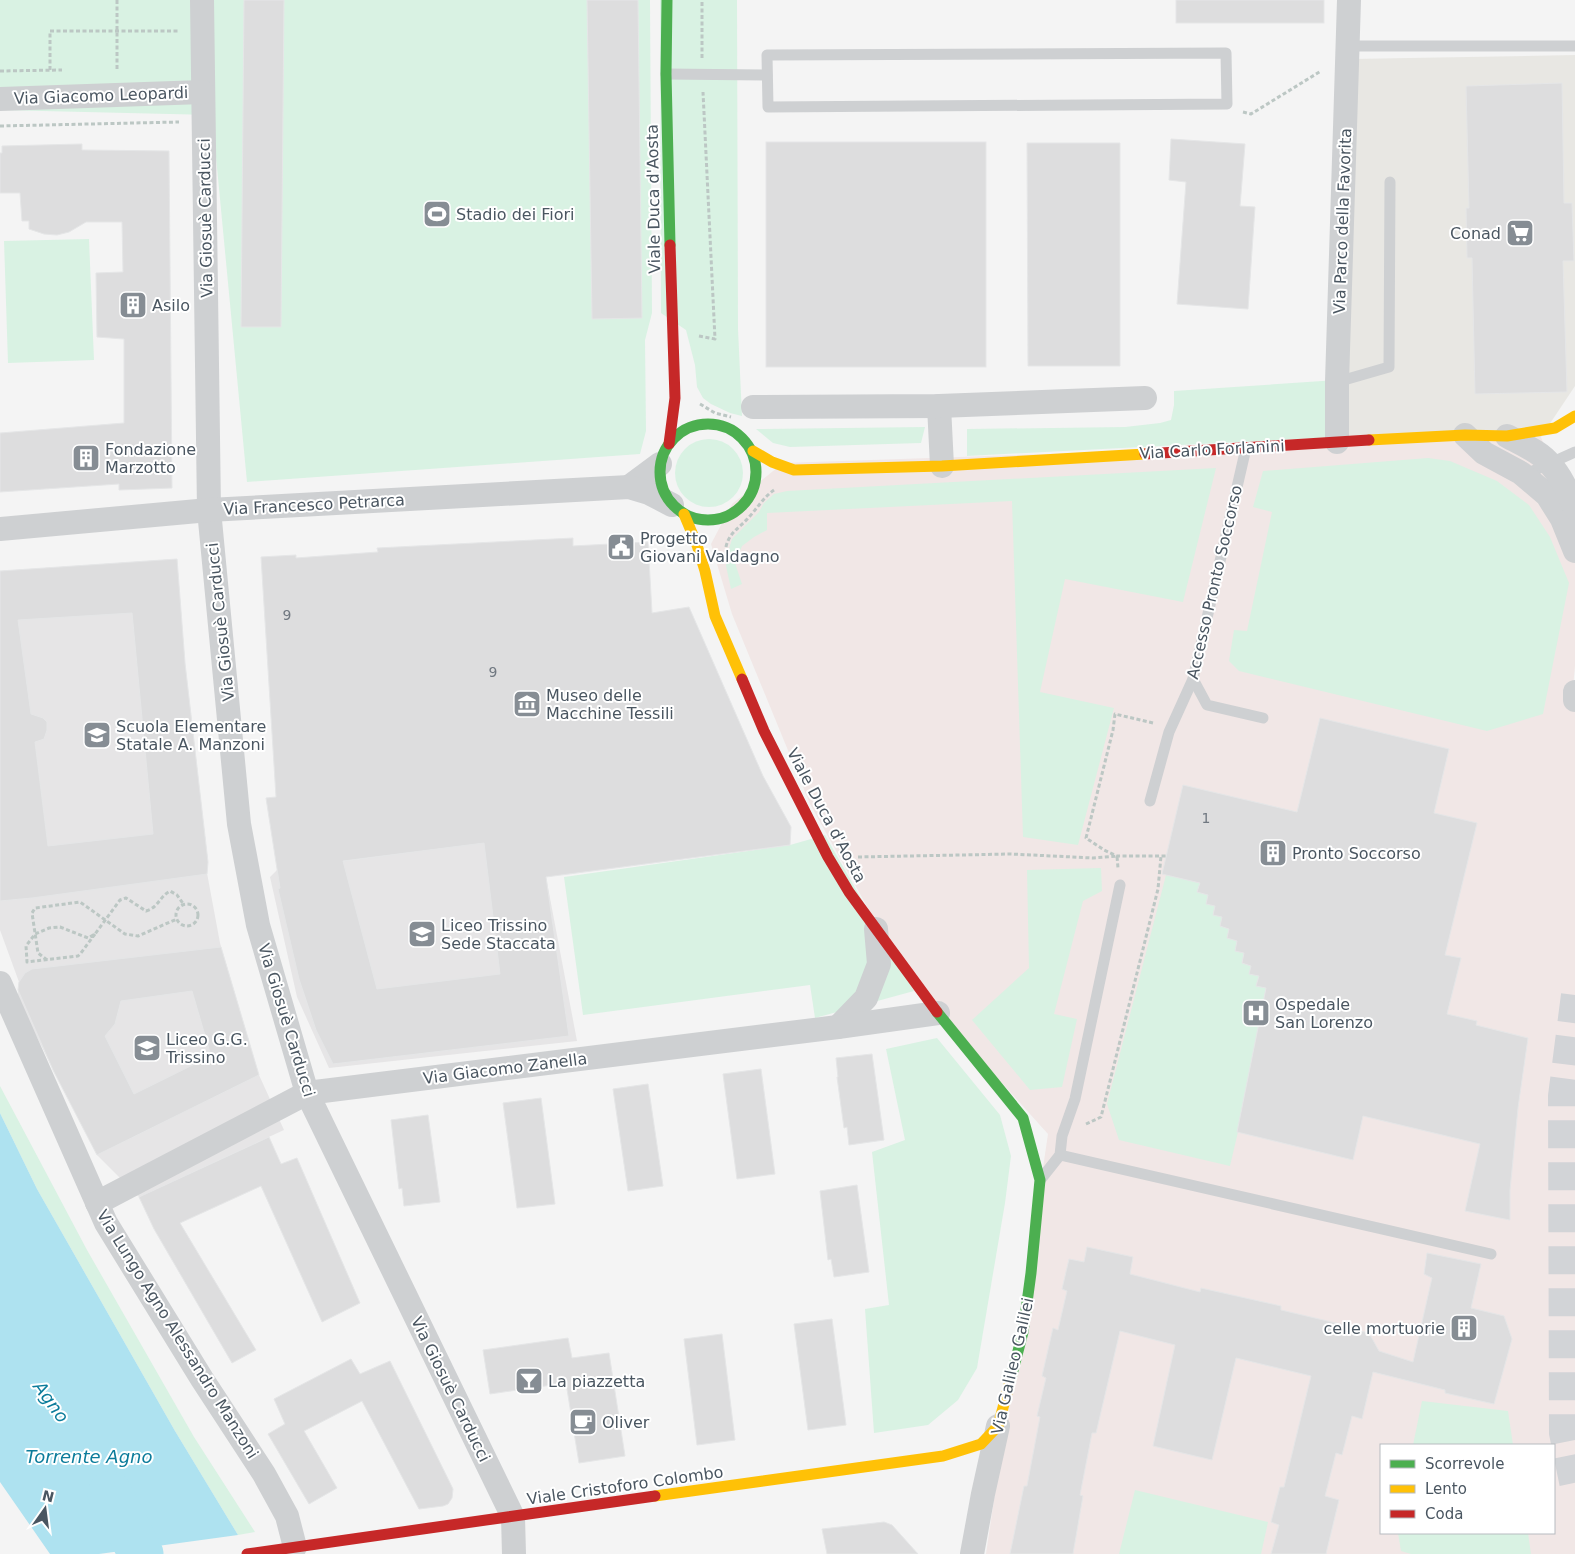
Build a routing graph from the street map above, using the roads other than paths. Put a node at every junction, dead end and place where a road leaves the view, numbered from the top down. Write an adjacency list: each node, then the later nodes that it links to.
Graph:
1 (202, 0): 8 (street, Via Giosuè Carducci)
2 (667, 0): 6 (street, Viale Duca d'Aosta)
3 (1349, 0): 4 (street, Via Parco della Favorita)
4 (1348, 46): 5 (lane); 11 (street, Via Parco della Favorita)
5 (1575, 46)
6 (666, 74): 7 (lane); 12 (street, Viale Duca d'Aosta)
7 (767, 75): 7 (lane)
8 (203, 92): 9 (street, Via Giacomo Leopardi); 35 (street, Via Giosuè Carducci)
9 (0, 99)
10 (1390, 182): 11 (lane)
11 (1337, 382): 20 (street, Via Parco della Favorita)
12 (675, 398): 17 (street); 24 (street, Viale Duca d'Aosta)
13 (1145, 398): 14 (street)
14 (939, 406): 15 (street); 26 (street)
15 (745, 414)
16 (1575, 416): 19 (street, Via Carlo Forlanini)
17 (708, 424): 22 (street); 24 (street)
18 (1464, 436): 19 (street, Via Carlo Forlanini); 20 (street, Via Carlo Forlanini); 29 (street)
19 (1507, 436): 25 (street)
20 (1337, 442): 21 (street, Via Carlo Forlanini)
21 (1247, 447): 26 (street, Via Carlo Forlanini); 42 (lane, Accesso Pronto Soccorso)
22 (753, 452): 27 (street); 32 (street)
23 (1575, 452): 25 (lane)
24 (665, 454): 31 (street); 34 (street)
25 (1550, 463): 29 (lane); 33 (street)
26 (942, 466): 27 (street, Via Carlo Forlanini)
27 (797, 470): 28 (street)
28 (781, 475)
29 (1524, 475): 39 (street)
30 (768, 480): 32 (street)
31 (629, 486): 34 (street); 35 (street, Via Francesco Petrarca)
32 (755, 486): 36 (street)
33 (1575, 508)
34 (678, 509): 36 (street); 41 (street, Viale Duca d'Aosta)
35 (209, 510): 37 (street, Via Francesco Petrarca); 52 (street, Via Giosuè Carducci)
36 (728, 517): 38 (street)
37 (0, 529)
38 (719, 534)
39 (1575, 551)
40 (712, 552): 41 (street)
41 (705, 571): 48 (street, Viale Duca d'Aosta)
42 (1192, 679): 45 (lane); 46 (lane, Accesso Pronto Soccorso)
43 (1575, 692): 44 (street)
44 (1575, 700)
45 (1263, 718)
46 (1150, 801)
47 (1120, 885): 54 (lane)
48 (876, 928): 50 (street, Viale Duca d'Aosta); 51 (street)
49 (0, 983): 56 (street, Via Lungo Agno Alessandro Manzoni)
50 (938, 1013): 51 (street, Via Giacomo Zanella); 53 (street, Viale Duca d'Aosta)
51 (838, 1027): 52 (street, Via Giacomo Zanella)
52 (307, 1093): 56 (street, Via Giacomo Zanella); 59 (street, Via Giosuè Carducci)
53 (1024, 1118): 55 (street, Via Galileo Galilei)
54 (1060, 1155): 55 (lane); 57 (lane)
55 (1040, 1180): 58 (street, Via Galileo Galilei)
56 (97, 1203): 60 (street, Via Lungo Agno Alessandro Manzoni)
57 (1490, 1254)
58 (998, 1426): 59 (street, Viale Cristoforo Colombo); 63 (street, Via Galileo Galilei)
59 (513, 1517): 60 (street, Viale Cristoforo Colombo); 62 (street)
60 (295, 1546): 61 (street, Viale Cristoforo Colombo)
61 (247, 1554)
62 (514, 1554)
63 (972, 1554)

